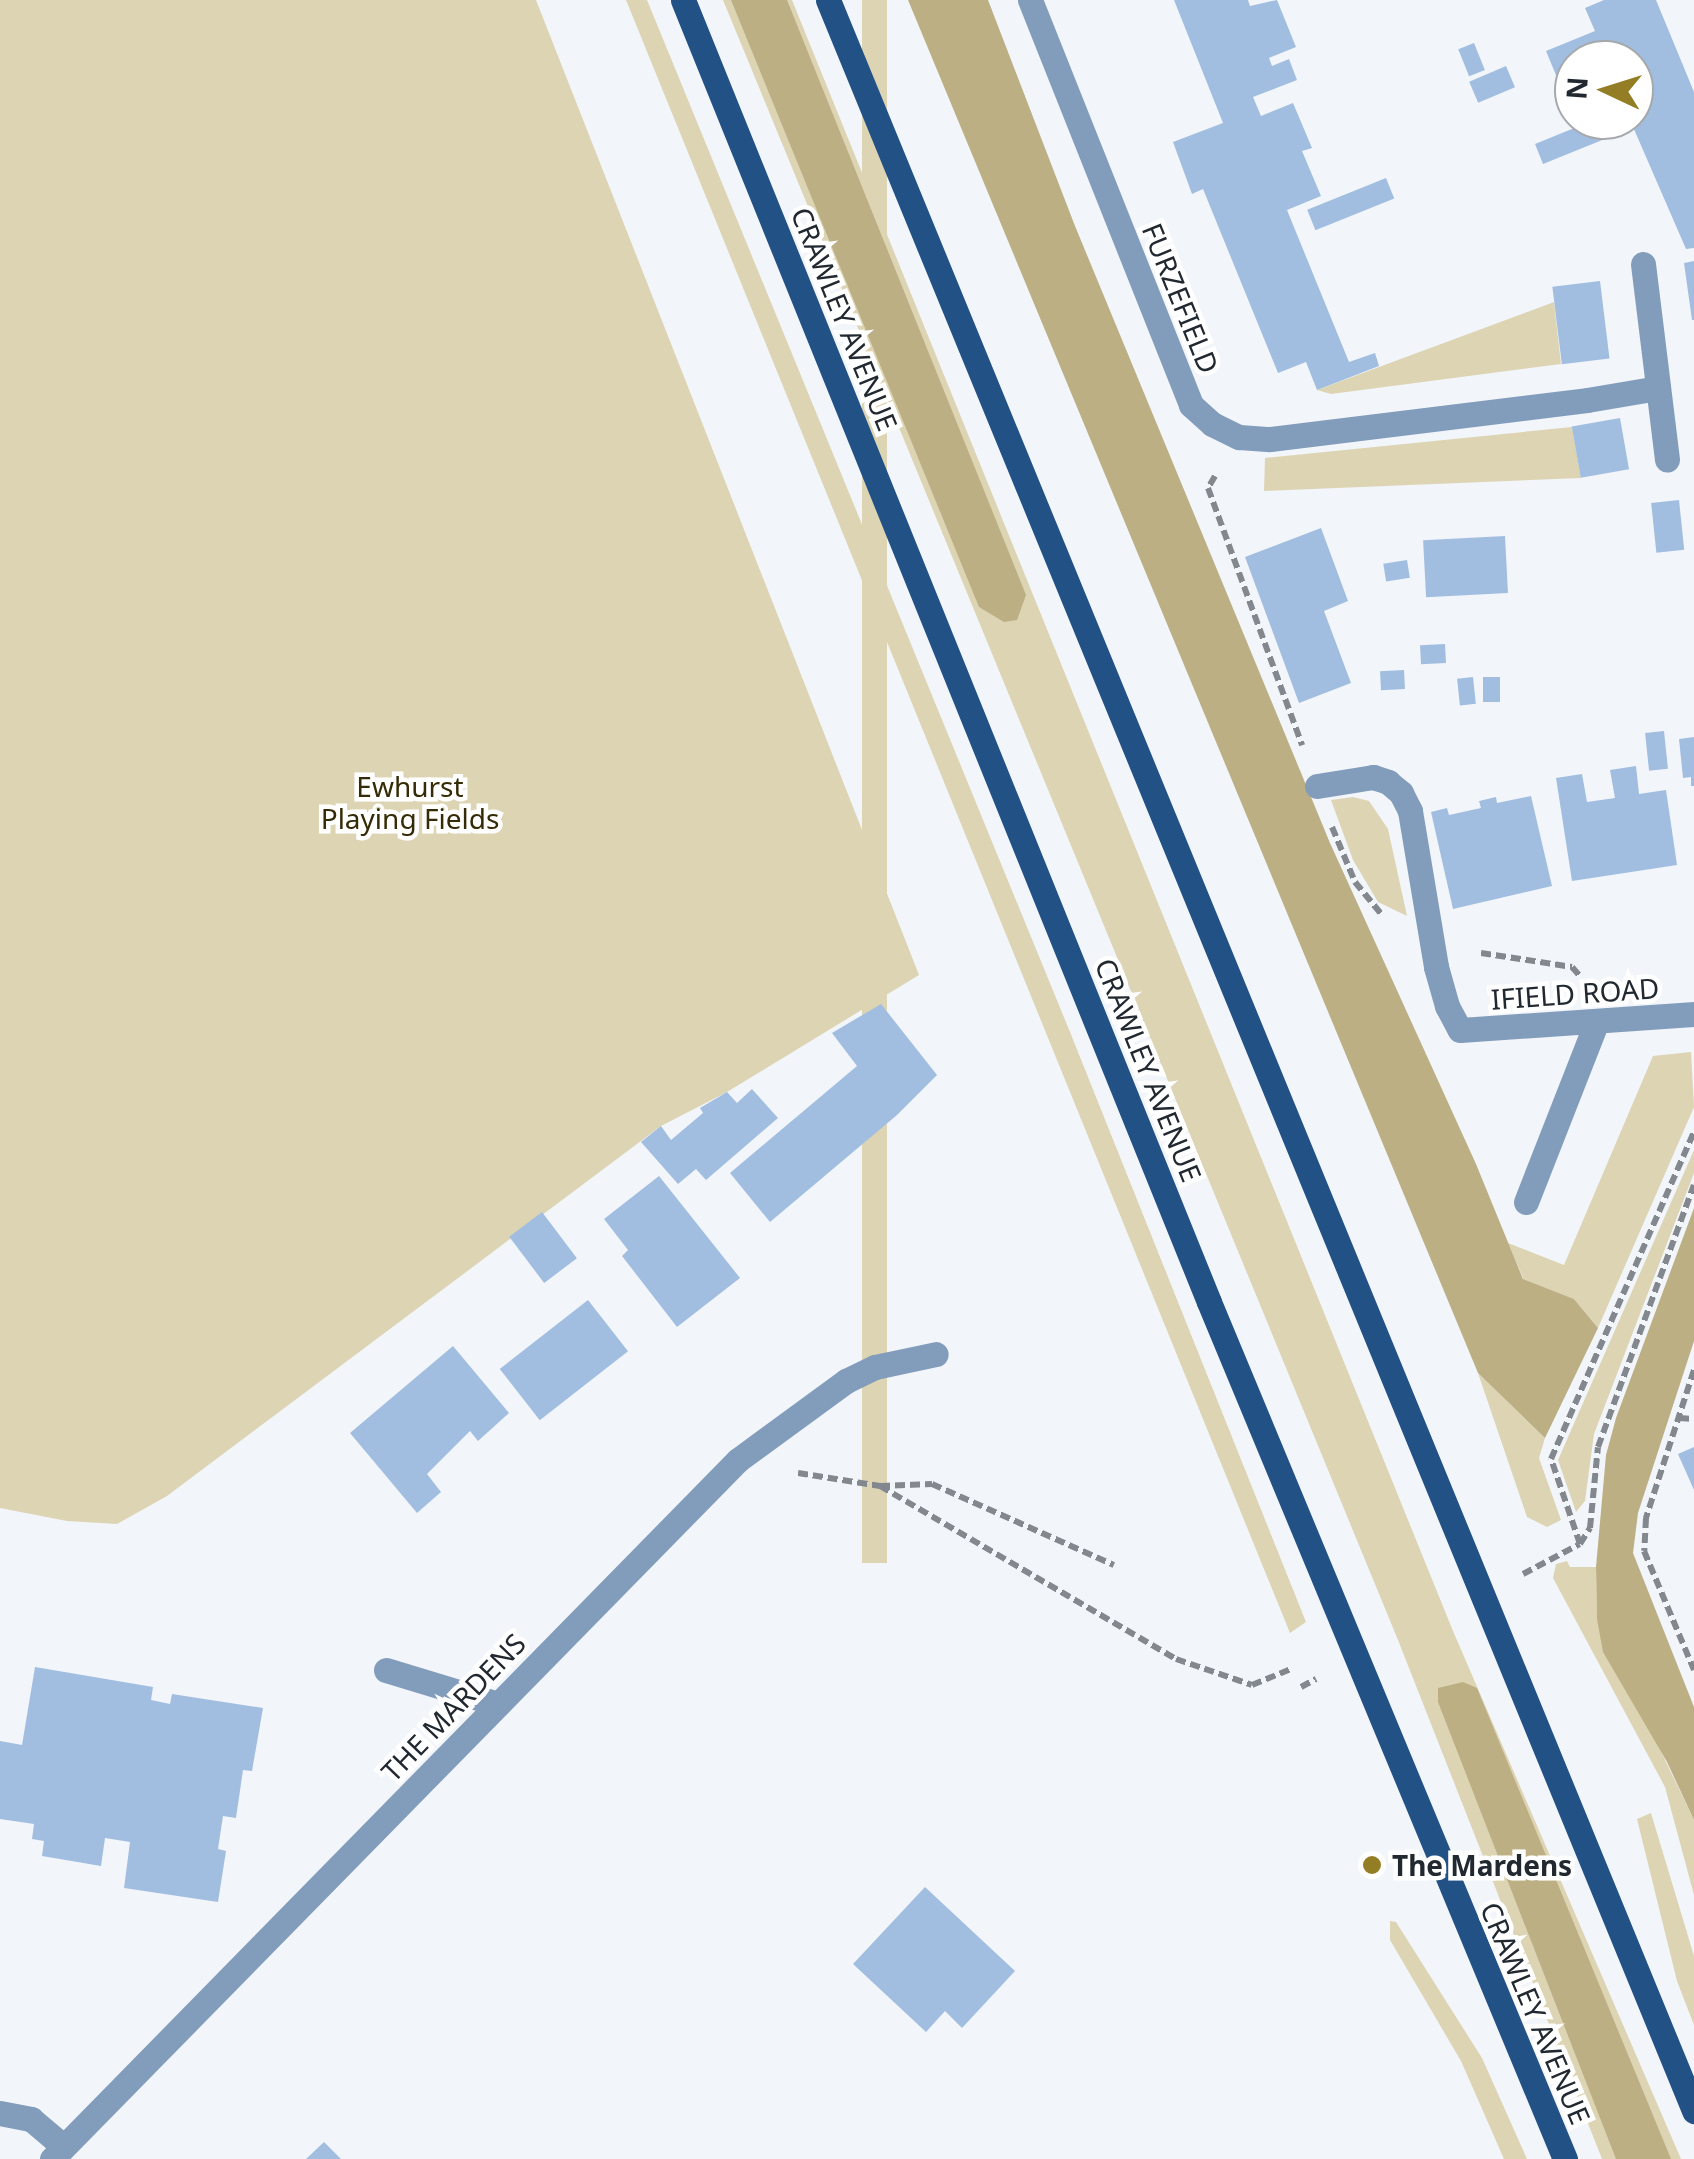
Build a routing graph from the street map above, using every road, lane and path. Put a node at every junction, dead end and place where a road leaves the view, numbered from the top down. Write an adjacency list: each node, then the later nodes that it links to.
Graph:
1 (683, 0): 31 (main road, CRAWLEY AVENUE)
2 (828, 0): 28 (main road)
3 (1030, 0): 6 (street, FURZEFIELD)
4 (1642, 264): 5 (street)
5 (1658, 388): 6 (street); 7 (street)
6 (1239, 437): 8 (path)
7 (1667, 460)
8 (1317, 786): 9 (path); 9 (street)
9 (1430, 941): 11 (path); 11 (street, IFIELD ROAD)
10 (1694, 1014): 11 (street, IFIELD ROAD)
11 (1606, 1022): 14 (street)
12 (1694, 1132): 21 (path)
13 (1694, 1185): 21 (path)
14 (1526, 1202)
15 (936, 1354): 19 (street, THE MARDENS)
16 (1694, 1370): 17 (path)
17 (1679, 1418): 18 (path); 26 (path)
18 (1694, 1419)
19 (738, 1460): 20 (path); 27 (street, THE MARDENS)
20 (880, 1486): 23 (path); 24 (path)
21 (1580, 1544): 22 (path)
22 (1539, 1563)
23 (1114, 1565)
24 (1291, 1669)
25 (386, 1670): 27 (street)
26 (1694, 1670)
27 (498, 1704): 30 (street, THE MARDENS)
28 (1694, 2110)
29 (0, 2113): 30 (street)
30 (58, 2153)
31 (1565, 2159)

